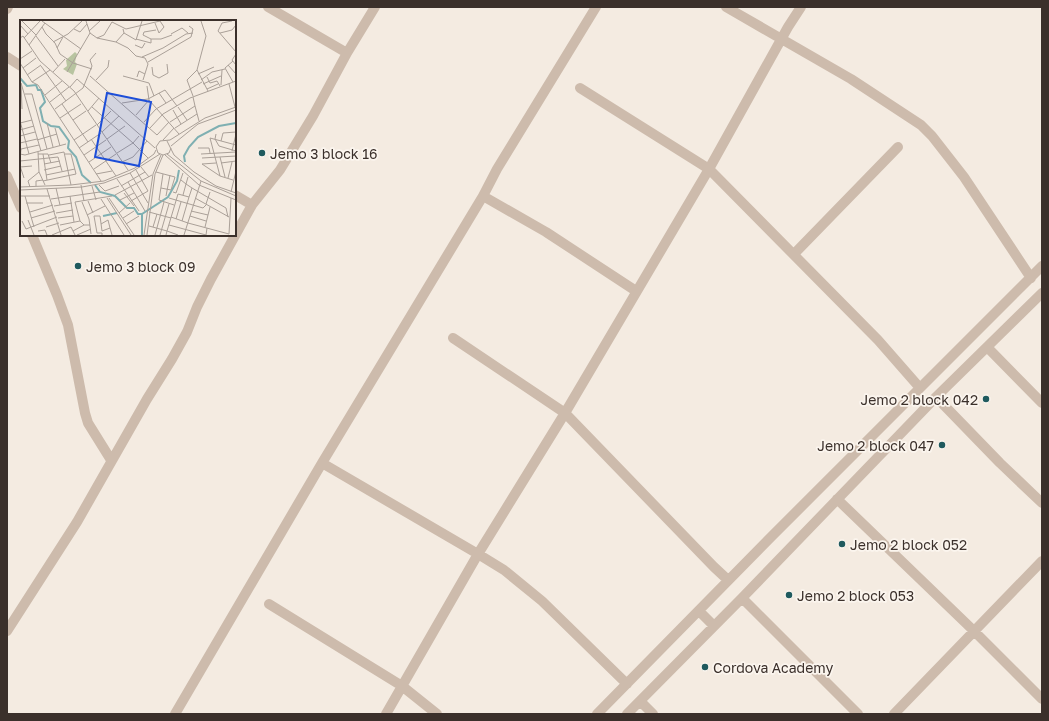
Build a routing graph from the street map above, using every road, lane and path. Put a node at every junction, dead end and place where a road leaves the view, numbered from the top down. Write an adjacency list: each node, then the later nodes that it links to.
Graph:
1 (268, 7): 7 (street)
2 (375, 7): 7 (street)
3 (596, 7): 15 (street)
4 (726, 7): 6 (street)
5 (801, 7): 6 (street)
6 (781, 39): 12 (street); 23 (street)
7 (347, 53): 16 (street)
8 (7, 58): 9 (street)
9 (20, 65)
10 (580, 88): 12 (street)
11 (898, 147): 21 (street)
12 (709, 169): 21 (street); 24 (street)
13 (7, 176): 17 (street)
14 (236, 196): 16 (street)
15 (483, 196): 24 (street); 35 (street)
16 (252, 205): 18 (street)
17 (20, 206)
18 (236, 234)
19 (32, 236): 34 (street)
20 (235, 236): 34 (street)
21 (794, 254): 30 (street)
22 (1042, 266): 23 (street)
23 (1031, 278): 26 (street)
24 (636, 291): 33 (street)
25 (1042, 293): 27 (street)
26 (989, 319): 27 (street); 30 (street)
27 (1003, 332): 29 (street)
28 (453, 338): 33 (street)
29 (987, 347): 31 (street); 32 (street)
30 (920, 388): 40 (street)
31 (936, 397): 36 (street); 37 (street)
32 (1042, 403)
33 (565, 413): 38 (street); 40 (street)
34 (111, 460): 46 (street)
35 (322, 464): 38 (street); 51 (street)
36 (837, 499): 41 (street); 45 (street)
37 (1042, 503)
38 (478, 554): 47 (street); 48 (street)
39 (1042, 561): 45 (street)
40 (728, 580): 43 (street)
41 (742, 598): 44 (street); 57 (street)
42 (269, 604): 48 (street)
43 (699, 611): 44 (street); 47 (street)
44 (714, 626): 50 (street)
45 (974, 630): 49 (street); 58 (street)
46 (7, 631)
47 (627, 684): 54 (street)
48 (402, 686): 52 (street); 53 (street)
49 (1042, 699)
50 (640, 701): 55 (street); 56 (street)
51 (175, 714)
52 (386, 714)
53 (437, 714)
54 (597, 714)
55 (627, 714)
56 (653, 714)
57 (858, 714)
58 (894, 714)

